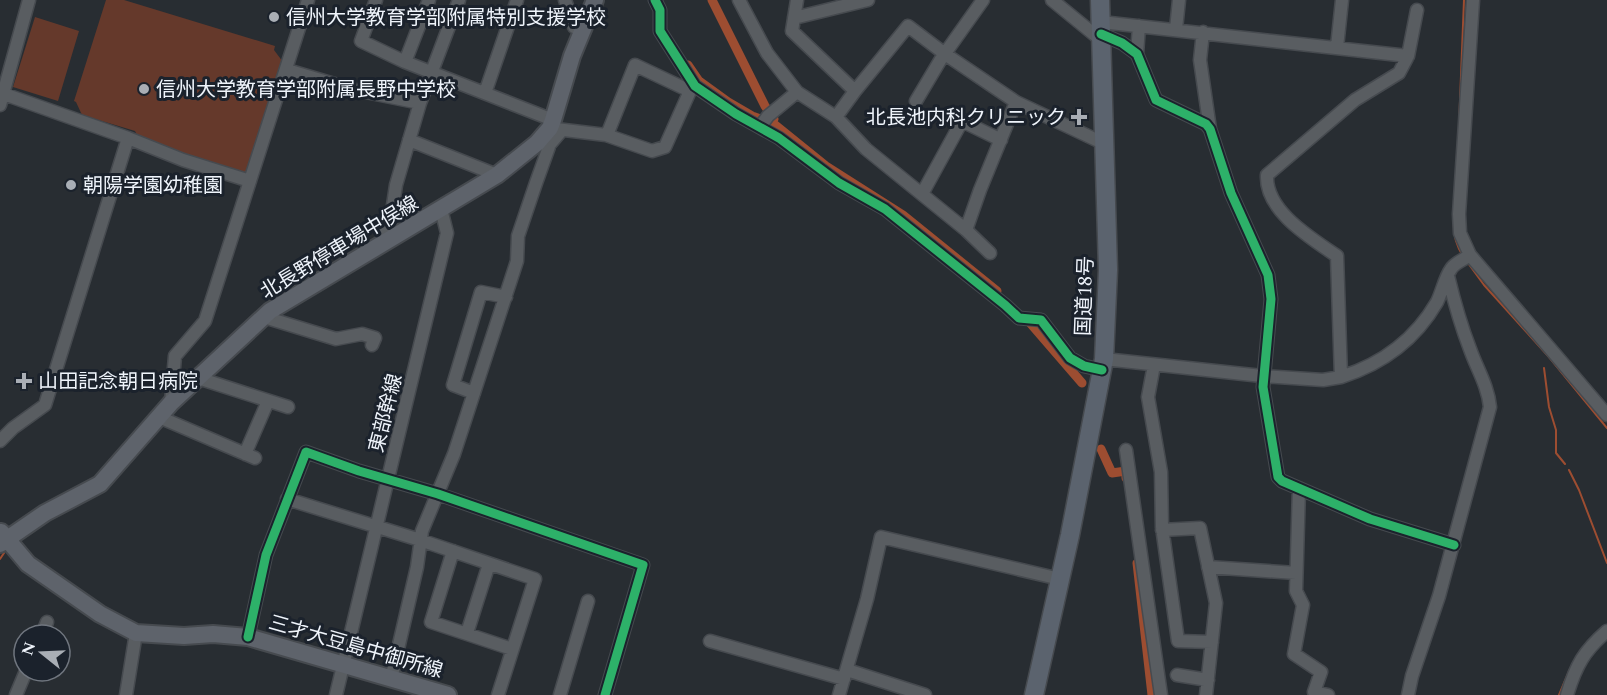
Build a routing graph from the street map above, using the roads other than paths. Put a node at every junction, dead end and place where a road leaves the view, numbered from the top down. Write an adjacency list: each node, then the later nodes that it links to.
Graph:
1 (29, 0): 37 (street)
2 (308, 0): 31 (street)
3 (376, 0): 30 (street)
4 (429, 0): 30 (street)
5 (459, 0): 32 (street)
6 (517, 0): 36 (street)
7 (565, 0): 23 (street)
8 (595, 0): 23 (main road, 北長野停車場中俣線)
9 (656, 0): 33 (street)
10 (739, 0): 35 (street)
11 (796, 0): 20 (street)
12 (867, 0): 20 (street)
13 (982, 0): 27 (street)
14 (1052, 0): 24 (street)
15 (1100, 0): 24 (highway, 国道18号)
16 (1179, 0): 22 (street)
17 (1342, 0): 26 (street)
18 (1473, 0): 57 (street)
19 (1418, 10): 29 (street)
20 (794, 18): 34 (street)
21 (1139, 26): 22 (street); 24 (street); 28 (street)
22 (1176, 29): 25 (street)
23 (583, 31): 43 (main road, 北長野停車場中俣線)
24 (1101, 32): 28 (street); 49 (highway, 国道18号)
25 (1203, 32): 26 (street); 44 (street)
26 (1337, 47): 29 (street)
27 (945, 54): 34 (street); 38 (street); 39 (street)
28 (1137, 54): 44 (street)
29 (1408, 56): 65 (street)
30 (405, 62): 32 (street)
31 (287, 70): 40 (street); 51 (street)
32 (432, 72): 36 (street); 40 (street)
33 (693, 88): 42 (street); 45 (street); 45 (street)
34 (855, 91): 41 (street)
35 (797, 92): 41 (street); 42 (street)
36 (485, 93): 43 (street)
37 (2, 99): 46 (street)
38 (916, 101)
39 (1016, 102): 48 (street); 49 (street)
40 (420, 103): 47 (street)
41 (836, 117): 52 (street)
42 (766, 119): 62 (street)
43 (555, 126): 45 (street); 50 (main road, 北長野停車場中俣線); 59 (street)
44 (1210, 129): 64 (street)
45 (607, 135)
46 (128, 138): 51 (street); 73 (street)
47 (409, 140): 50 (street); 55 (street)
48 (1001, 140): 52 (street); 54 (street)
49 (1105, 144): 62 (highway, 国道18号)
50 (497, 175): 53 (main road, 北長野停車場中俣線)
51 (250, 181): 69 (street)
52 (922, 194): 54 (street)
53 (441, 209): 55 (main road, 北長野停車場中俣線); 75 (street, 東部幹線)
54 (966, 230): 56 (street)
55 (383, 242): 60 (main road, 北長野停車場中俣線)
56 (990, 253)
57 (1466, 258): 58 (street); 71 (street)
58 (1448, 276): 65 (street); 83 (street)
59 (506, 297): 67 (street); 67 (street)
60 (264, 317): 61 (street); 66 (main road, 北長野停車場中俣線)
61 (372, 345)
62 (1103, 364): 63 (street); 88 (highway, 国道18号)
63 (1154, 365): 64 (street); 80 (street)
64 (1262, 376): 65 (street); 76 (street)
65 (1341, 376)
66 (198, 378): 68 (street); 69 (main road, 北長野停車場中俣線)
67 (474, 393): 77 (street)
68 (268, 401): 70 (street); 72 (street)
69 (171, 403): 72 (main road, 北長野停車場中俣線)
70 (288, 407)
71 (1607, 415)
72 (159, 417): 81 (main road, 北長野停車場中俣線)
73 (0, 441)
74 (1126, 450): 112 (street)
75 (389, 480): 77 (street); 78 (street); 79 (street, 東部幹線)
76 (1299, 488): 83 (street); 87 (street)
77 (438, 494): 82 (street); 108 (street)
78 (287, 499): 79 (street); 93 (street)
79 (377, 527): 82 (street); 97 (street, 東部幹線)
80 (1162, 530): 86 (street); 95 (street)
81 (2, 538): 91 (main road, 三才大豆島中御所線)
82 (420, 540): 84 (street); 100 (street)
83 (1454, 545): 115 (street)
84 (453, 552): 85 (street); 92 (street)
85 (489, 564): 92 (street); 96 (street)
86 (1208, 567): 87 (street); 95 (street)
87 (1296, 573): 102 (street)
88 (1060, 579): 98 (street); 111 (highway, 国道18号)
89 (588, 601): 107 (street)
90 (1607, 631): 116 (street)
91 (136, 633): 93 (main road, 三才大豆島中御所線); 103 (street)
92 (466, 633): 96 (street)
93 (248, 637): 97 (main road, 三才大豆島中御所線)
94 (710, 641): 98 (street)
95 (1212, 642): 101 (street)
96 (512, 649): 106 (street)
97 (343, 666): 100 (main road, 三才大豆島中御所線); 104 (street, 東部幹線)
98 (845, 675): 109 (street); 110 (street)
99 (1177, 675): 101 (street)
100 (392, 679): 105 (main road, 三才大豆島中御所線)
101 (1208, 680): 113 (street)
102 (1313, 693): 114 (street)
103 (126, 695)
104 (336, 695)
105 (448, 695)
106 (498, 695)
107 (560, 695)
108 (605, 695)
109 (839, 695)
110 (925, 695)
111 (1034, 695)
112 (1161, 695)
113 (1206, 695)
114 (1328, 695)
115 (1408, 695)
116 (1567, 695)

